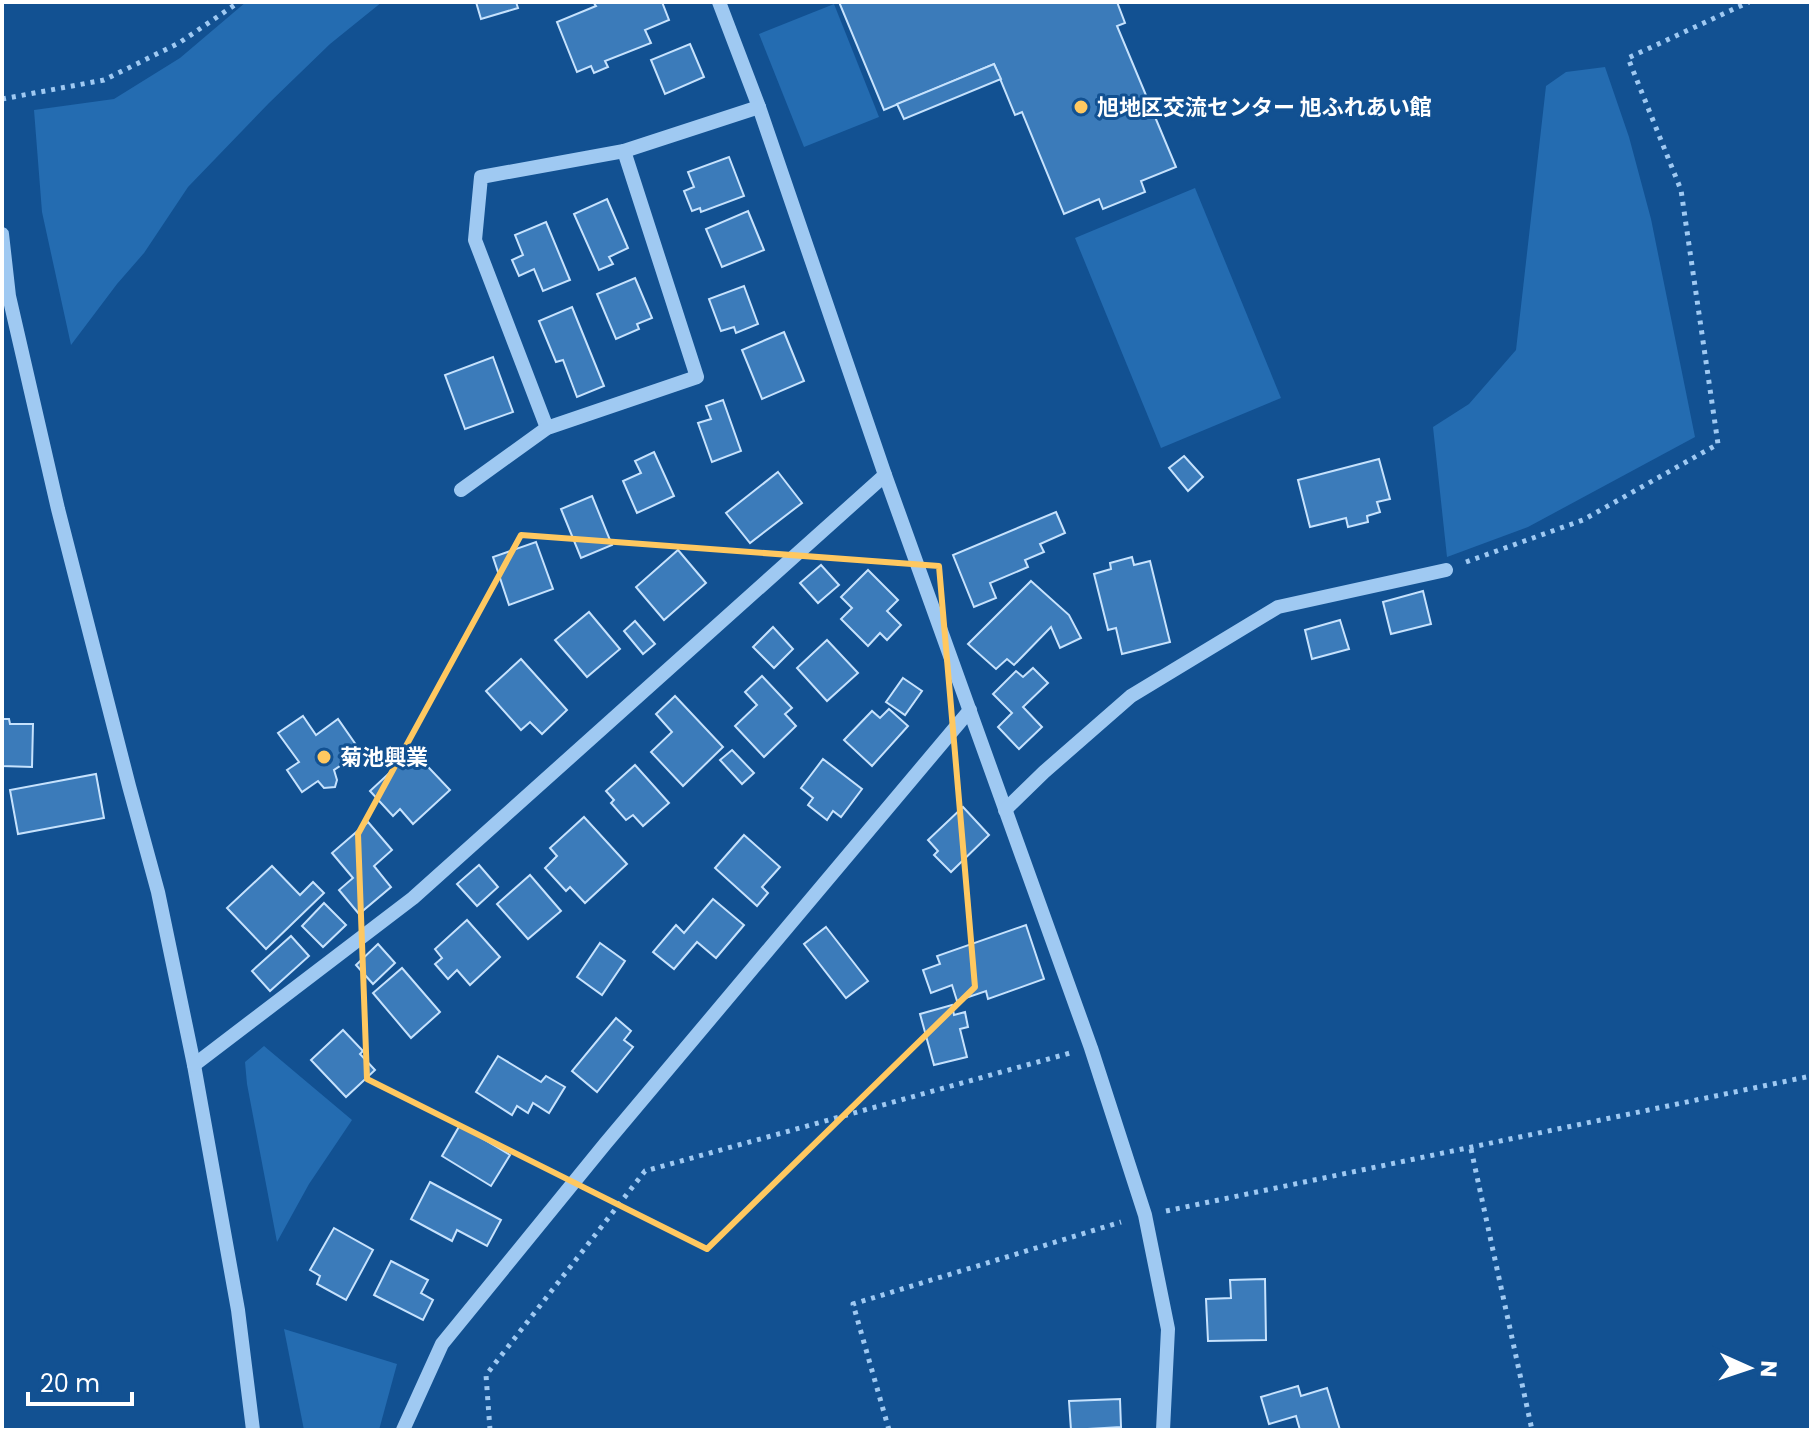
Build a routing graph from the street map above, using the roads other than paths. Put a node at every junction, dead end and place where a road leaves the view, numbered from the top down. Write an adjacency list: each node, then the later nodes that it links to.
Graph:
1 (719, 2): 2 (street)
2 (759, 107): 3 (street); 6 (street)
3 (624, 151): 5 (street); 5 (street)
4 (2, 234): 11 (street)
5 (547, 428): 7 (street)
6 (885, 475): 9 (street); 11 (street)
7 (461, 490)
8 (1446, 570): 10 (street)
9 (970, 710): 10 (street); 13 (street)
10 (1005, 810): 14 (street)
11 (194, 1065): 12 (street)
12 (253, 1430)
13 (403, 1430)
14 (1163, 1430)

